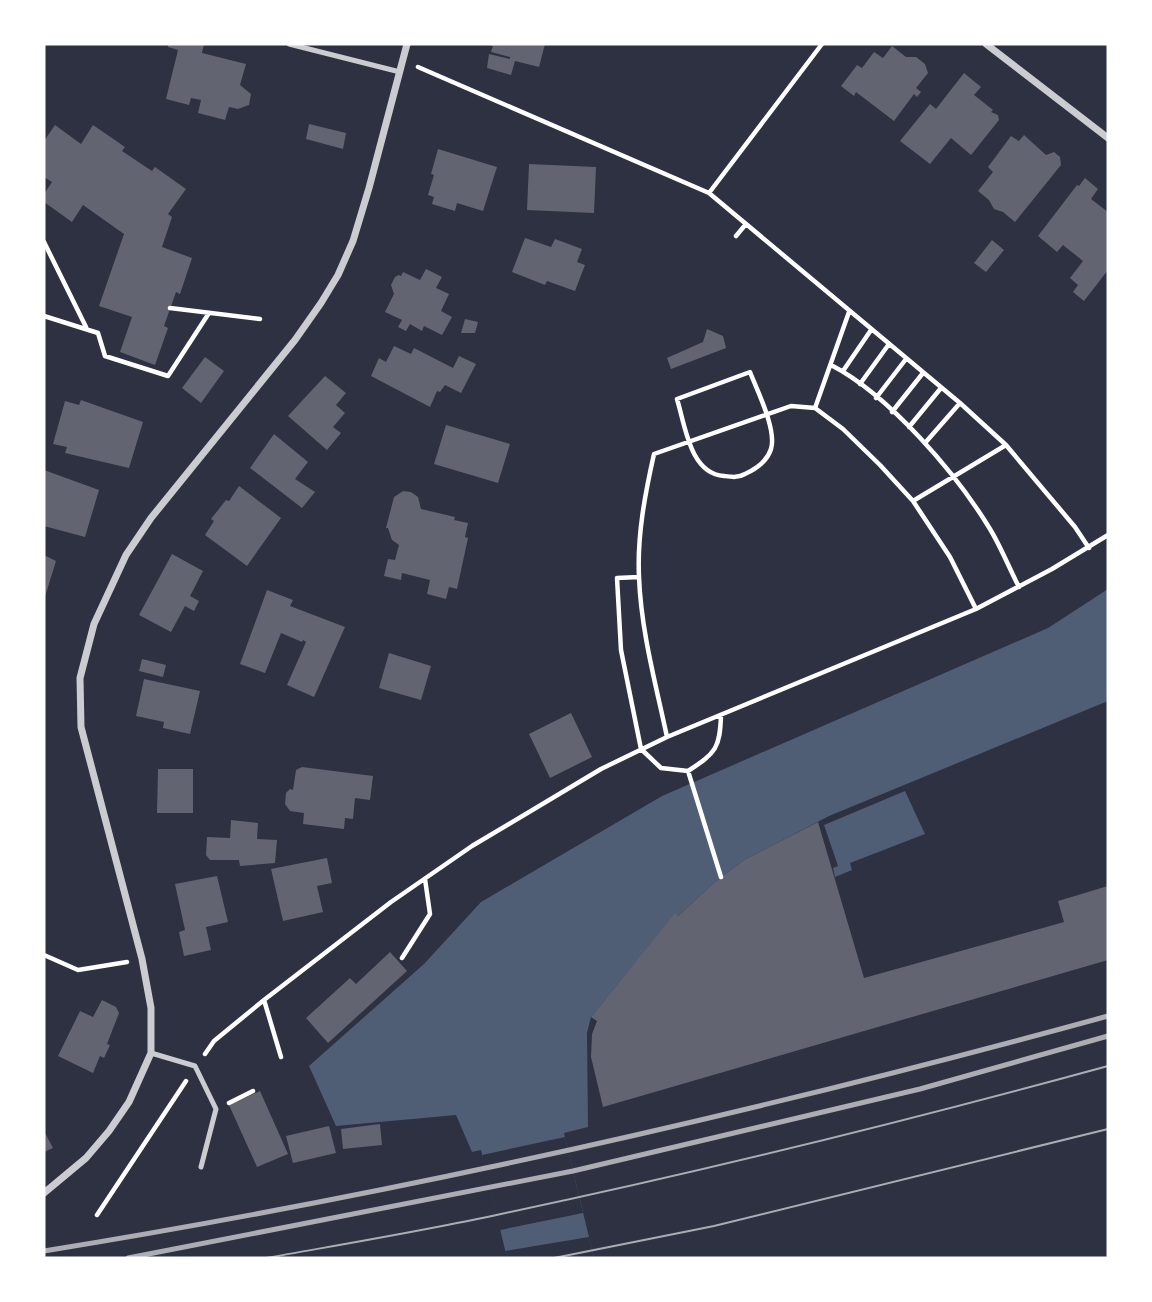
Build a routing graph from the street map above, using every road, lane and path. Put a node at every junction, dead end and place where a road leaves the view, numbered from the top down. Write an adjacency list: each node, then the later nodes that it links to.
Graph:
1 (289, 44): 6 (lane)
2 (407, 44): 5 (street)
3 (822, 44): 8 (path)
4 (986, 44): 7 (street)
5 (403, 61): 6 (street); 8 (path)
6 (400, 72): 52 (street)
7 (1108, 138)
8 (709, 193): 9 (path)
9 (746, 225): 10 (path); 13 (path)
10 (736, 236)
11 (44, 242): 17 (path)
12 (170, 308): 14 (path)
13 (849, 312): 18 (path); 21 (path)
14 (209, 313): 16 (path); 17 (path)
15 (44, 316): 17 (path)
16 (260, 319)
17 (86, 328)
18 (872, 330): 19 (path); 22 (path)
19 (889, 344): 20 (path); 24 (path)
20 (906, 359): 23 (path); 26 (path)
21 (831, 365): 22 (path); 28 (path)
22 (843, 371): 24 (path)
23 (923, 373): 25 (path); 29 (path)
24 (860, 384): 26 (path)
25 (941, 388): 27 (path); 31 (path)
26 (876, 398): 29 (path)
27 (960, 403): 33 (path); 34 (path)
28 (815, 408): 30 (path); 36 (path)
29 (892, 412): 31 (path)
30 (766, 416): 32 (path); 32 (path); 32 (path)
31 (909, 427): 33 (path)
32 (690, 441): 39 (path)
33 (925, 443): 35 (path)
34 (1006, 445): 35 (path); 38 (path)
35 (952, 477): 36 (path); 40 (path)
36 (912, 502): 41 (path)
37 (1108, 535): 38 (path)
38 (1089, 548): 40 (path)
39 (639, 577): 43 (path); 44 (path)
40 (1019, 587): 41 (path)
41 (976, 610): 42 (path)
42 (721, 715): 43 (path); 45 (path)
43 (667, 737): 44 (path)
44 (641, 749): 45 (path); 47 (path)
45 (688, 771): 46 (path)
46 (721, 877)
47 (425, 879): 49 (path); 51 (path)
48 (44, 955): 50 (path)
49 (402, 958)
50 (117, 964)
51 (264, 1000): 53 (path); 54 (path)
52 (151, 1052): 54 (lane); 58 (street)
53 (281, 1057)
54 (195, 1066): 56 (lane); 59 (path)
55 (253, 1091): 56 (path)
56 (216, 1109): 57 (lane)
57 (201, 1167)
58 (44, 1193)
59 (97, 1215)

